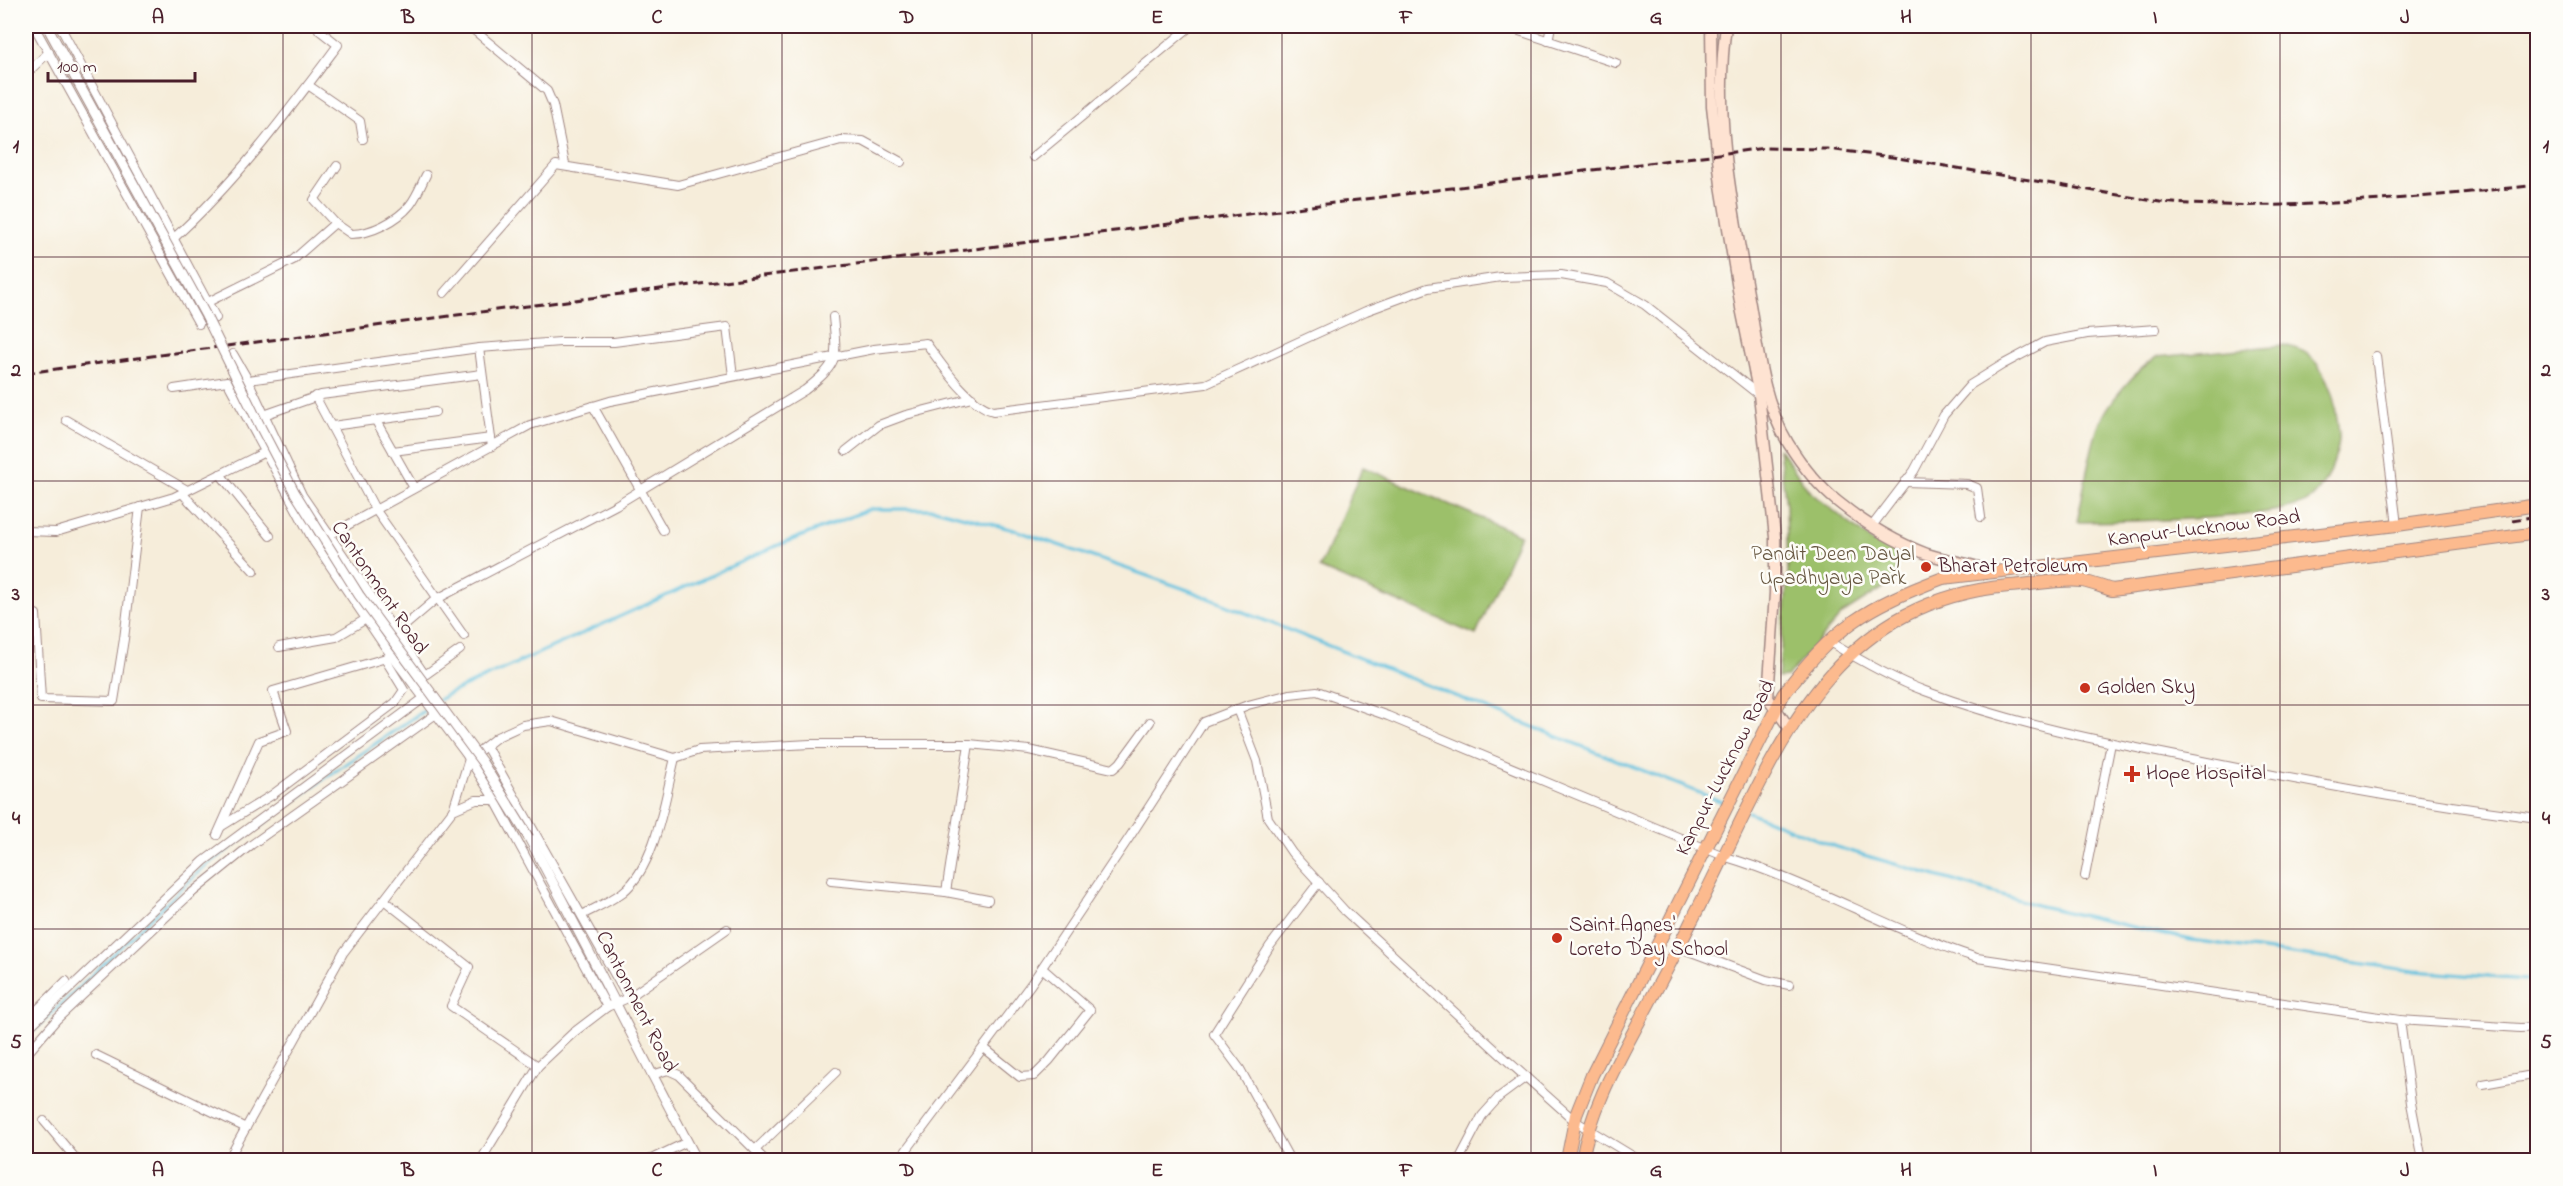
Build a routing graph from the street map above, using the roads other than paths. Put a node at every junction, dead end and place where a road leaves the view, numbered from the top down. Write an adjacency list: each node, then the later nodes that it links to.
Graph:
1 (34, 26): 12 (street)
2 (47, 26): 117 (street, Cantonment Road, bridge)
3 (60, 26): 23 (street)
4 (319, 26): 15 (street)
5 (469, 26): 19 (street)
6 (1191, 26): 17 (street)
7 (1504, 26): 11 (street)
8 (1551, 26): 11 (street)
9 (1711, 26): 38 (main road)
10 (1726, 26): 63 (main road)
11 (1548, 41): 13 (street)
12 (49, 52): 14 (street); 28 (street)
13 (1616, 63)
14 (26, 75)
15 (308, 85): 16 (street); 23 (street)
16 (363, 139)
17 (1033, 158)
18 (902, 162): 19 (street)
19 (565, 164): 24 (street)
20 (337, 166): 22 (street)
21 (426, 175): 22 (street)
22 (335, 223): 25 (street)
23 (174, 238): 25 (street)
24 (444, 293)
25 (208, 302): 27 (street)
26 (833, 316): 32 (street)
27 (216, 318)
28 (199, 324)
29 (2156, 329): 54 (street)
30 (479, 348): 34 (street); 35 (street); 36 (street)
31 (233, 354): 36 (street)
32 (836, 356): 35 (street); 40 (street); 56 (street)
33 (2376, 356): 62 (street)
34 (482, 374): 39 (street); 48 (street)
35 (733, 376): 41 (street)
36 (248, 380): 43 (street)
37 (174, 389): 46 (street)
38 (1759, 395): 40 (street); 87 (main road)
39 (315, 396): 43 (street); 47 (street)
40 (972, 398): 51 (street)
41 (593, 406): 48 (street); 56 (street)
42 (435, 412): 45 (street)
43 (266, 414): 46 (street); 49 (street)
44 (66, 420): 57 (street)
45 (376, 421): 47 (street); 50 (street)
46 (247, 422): 52 (street)
47 (332, 426): 60 (street)
48 (491, 442): 50 (street); 55 (street)
49 (280, 446): 52 (street); 68 (street)
50 (393, 451): 55 (street)
51 (846, 451)
52 (264, 453): 53 (street); 69 (street)
53 (220, 474): 57 (street); 67 (street)
54 (1905, 482): 61 (street); 63 (street)
55 (414, 488): 60 (street)
56 (641, 490): 64 (street); 74 (street)
57 (185, 491): 59 (street); 71 (street)
58 (2538, 505): 62 (main road, Kanpur-Lucknow Road)
59 (140, 507): 65 (street); 75 (street)
60 (375, 509): 68 (street); 74 (street)
61 (1981, 517)
62 (2397, 525): 70 (main road, Kanpur-Lucknow Road)
63 (1872, 526): 72 (main road)
64 (663, 530)
65 (26, 531)
66 (2538, 534): 73 (main road, Kanpur-Lucknow Road)
67 (270, 536)
68 (329, 537): 69 (street); 77 (street)
69 (315, 543): 76 (street)
70 (2092, 562): 72 (main road, Kanpur-Lucknow Road); 73 (main road)
71 (254, 571)
72 (1993, 572): 79 (main road, Kanpur-Lucknow Road)
73 (2093, 584): 83 (main road, Kanpur-Lucknow Road)
74 (438, 598): 77 (street); 78 (street)
75 (26, 611)
76 (366, 619): 80 (street); 81 (street)
77 (396, 633): 80 (street); 82 (street)
78 (464, 636)
79 (1828, 641): 83 (street); 87 (main road, Kanpur-Lucknow Road)
80 (383, 644): 84 (street)
81 (279, 647)
82 (460, 650)
83 (1849, 654): 90 (main road, Kanpur-Lucknow Road); 91 (street)
84 (389, 657): 85 (street); 100 (street); 100 (street)
85 (424, 698): 88 (street); 121 (street)
86 (1237, 709): 102 (street); 106 (street); 113 (street)
87 (1776, 711): 90 (main road); 102 (main road, Kanpur-Lucknow Road)
88 (436, 714): 95 (street); 123 (street)
89 (1150, 722): 92 (street)
90 (1790, 729): 103 (main road, Kanpur-Lucknow Road)
91 (2111, 743): 99 (street); 104 (street)
92 (969, 744): 94 (street); 107 (street)
93 (486, 746): 94 (street); 95 (street); 97 (street)
94 (675, 758): 110 (street)
95 (469, 759): 96 (street); 98 (street)
96 (495, 800): 97 (street); 98 (street); 117 (street)
97 (517, 800): 110 (street)
98 (453, 810): 108 (street)
99 (2538, 818)
100 (222, 826): 101 (street)
101 (217, 835)
102 (1707, 847): 103 (street); 131 (main road, Kanpur-Lucknow Road)
103 (1726, 857): 112 (main road, Kanpur-Lucknow Road); 118 (street)
104 (2085, 876)
105 (831, 881): 107 (street)
106 (1319, 882): 129 (street); 144 (street)
107 (946, 892): 109 (street)
108 (384, 900): 125 (street); 133 (street)
109 (988, 900)
110 (582, 915): 116 (street)
111 (727, 929): 116 (street)
112 (1678, 947): 115 (street); 134 (main road, Kanpur-Lucknow Road)
113 (1042, 968): 122 (street); 122 (street)
114 (66, 981): 119 (street)
115 (1790, 986)
116 (628, 998): 117 (street)
117 (611, 1005): 125 (street); 128 (street, Cantonment Road)
118 (2400, 1020): 120 (street); 149 (street)
119 (26, 1021)
120 (2538, 1028)
121 (26, 1030)
122 (984, 1048): 143 (street)
123 (26, 1055)
124 (96, 1055): 133 (street)
125 (538, 1066): 137 (street)
126 (836, 1072): 136 (street)
127 (2538, 1074): 130 (street)
128 (652, 1075): 135 (street, Cantonment Road); 136 (street)
129 (1526, 1077): 131 (street); 145 (street)
130 (2483, 1084)
131 (1575, 1120): 134 (street); 146 (main road, Kanpur-Lucknow Road)
132 (44, 1121): 138 (street)
133 (246, 1128): 139 (street)
134 (1589, 1130): 147 (main road, Kanpur-Lucknow Road); 148 (street)
135 (687, 1142): 140 (street); 141 (street, Cantonment Road)
136 (755, 1150): 142 (street)
137 (482, 1160)
138 (77, 1161)
139 (228, 1161)
140 (649, 1161)
141 (697, 1161)
142 (765, 1161)
143 (899, 1161)
144 (1290, 1161)
145 (1459, 1161)
146 (1567, 1161)
147 (1582, 1161)
148 (1639, 1161)
149 (2422, 1161)

